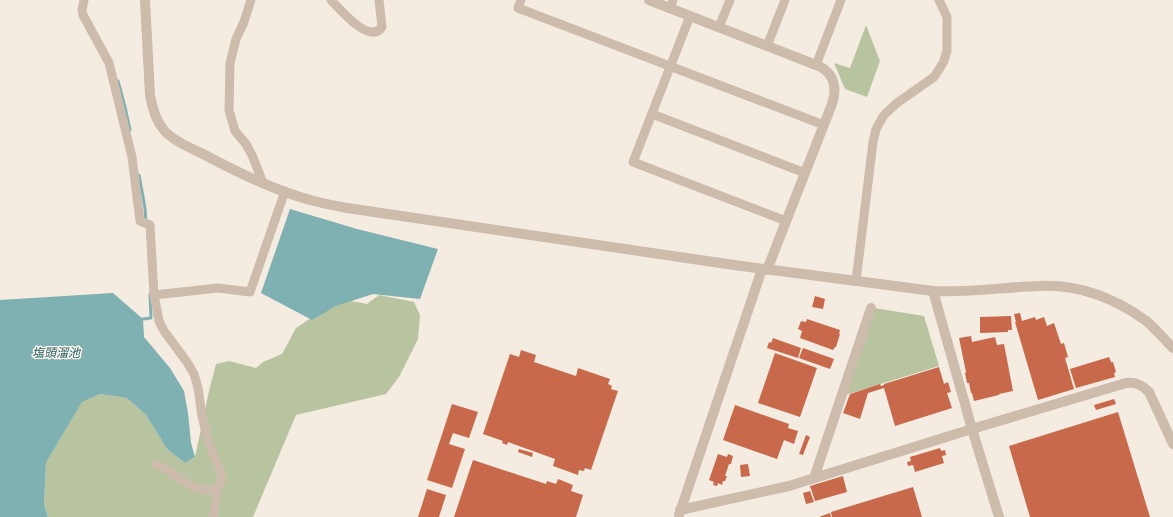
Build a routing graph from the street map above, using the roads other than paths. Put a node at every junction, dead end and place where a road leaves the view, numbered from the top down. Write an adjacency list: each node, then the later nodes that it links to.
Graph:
1 (84, 0): 27 (street)
2 (145, 0): 21 (street)
3 (251, 0): 21 (street)
4 (331, 0): 5 (street)
5 (379, 0)
6 (521, 0): 16 (street)
7 (649, 0): 12 (street)
8 (730, 0): 14 (street)
9 (785, 0): 15 (street)
10 (841, 0): 17 (street)
11 (939, 0): 25 (street)
12 (672, 4): 13 (street)
13 (690, 16): 14 (street); 16 (street)
14 (719, 27): 15 (street)
15 (767, 46): 17 (street)
16 (671, 65): 18 (street); 19 (street)
17 (816, 65): 19 (street)
18 (652, 114): 20 (street); 23 (street)
19 (824, 125): 20 (street)
20 (805, 173): 23 (street)
21 (263, 183): 22 (street)
22 (285, 191): 24 (street); 27 (street)
23 (786, 221): 24 (street)
24 (765, 270): 25 (street); 35 (street)
25 (856, 280): 26 (street)
26 (933, 291): 29 (street); 30 (street)
27 (154, 295): 34 (street)
28 (871, 308): 33 (street)
29 (1173, 348)
30 (972, 429): 31 (street); 33 (street); 37 (street)
31 (1173, 444)
32 (156, 465): 34 (street)
33 (814, 478): 35 (street)
34 (218, 487): 36 (street)
35 (679, 514)
36 (212, 517)
37 (999, 517)

